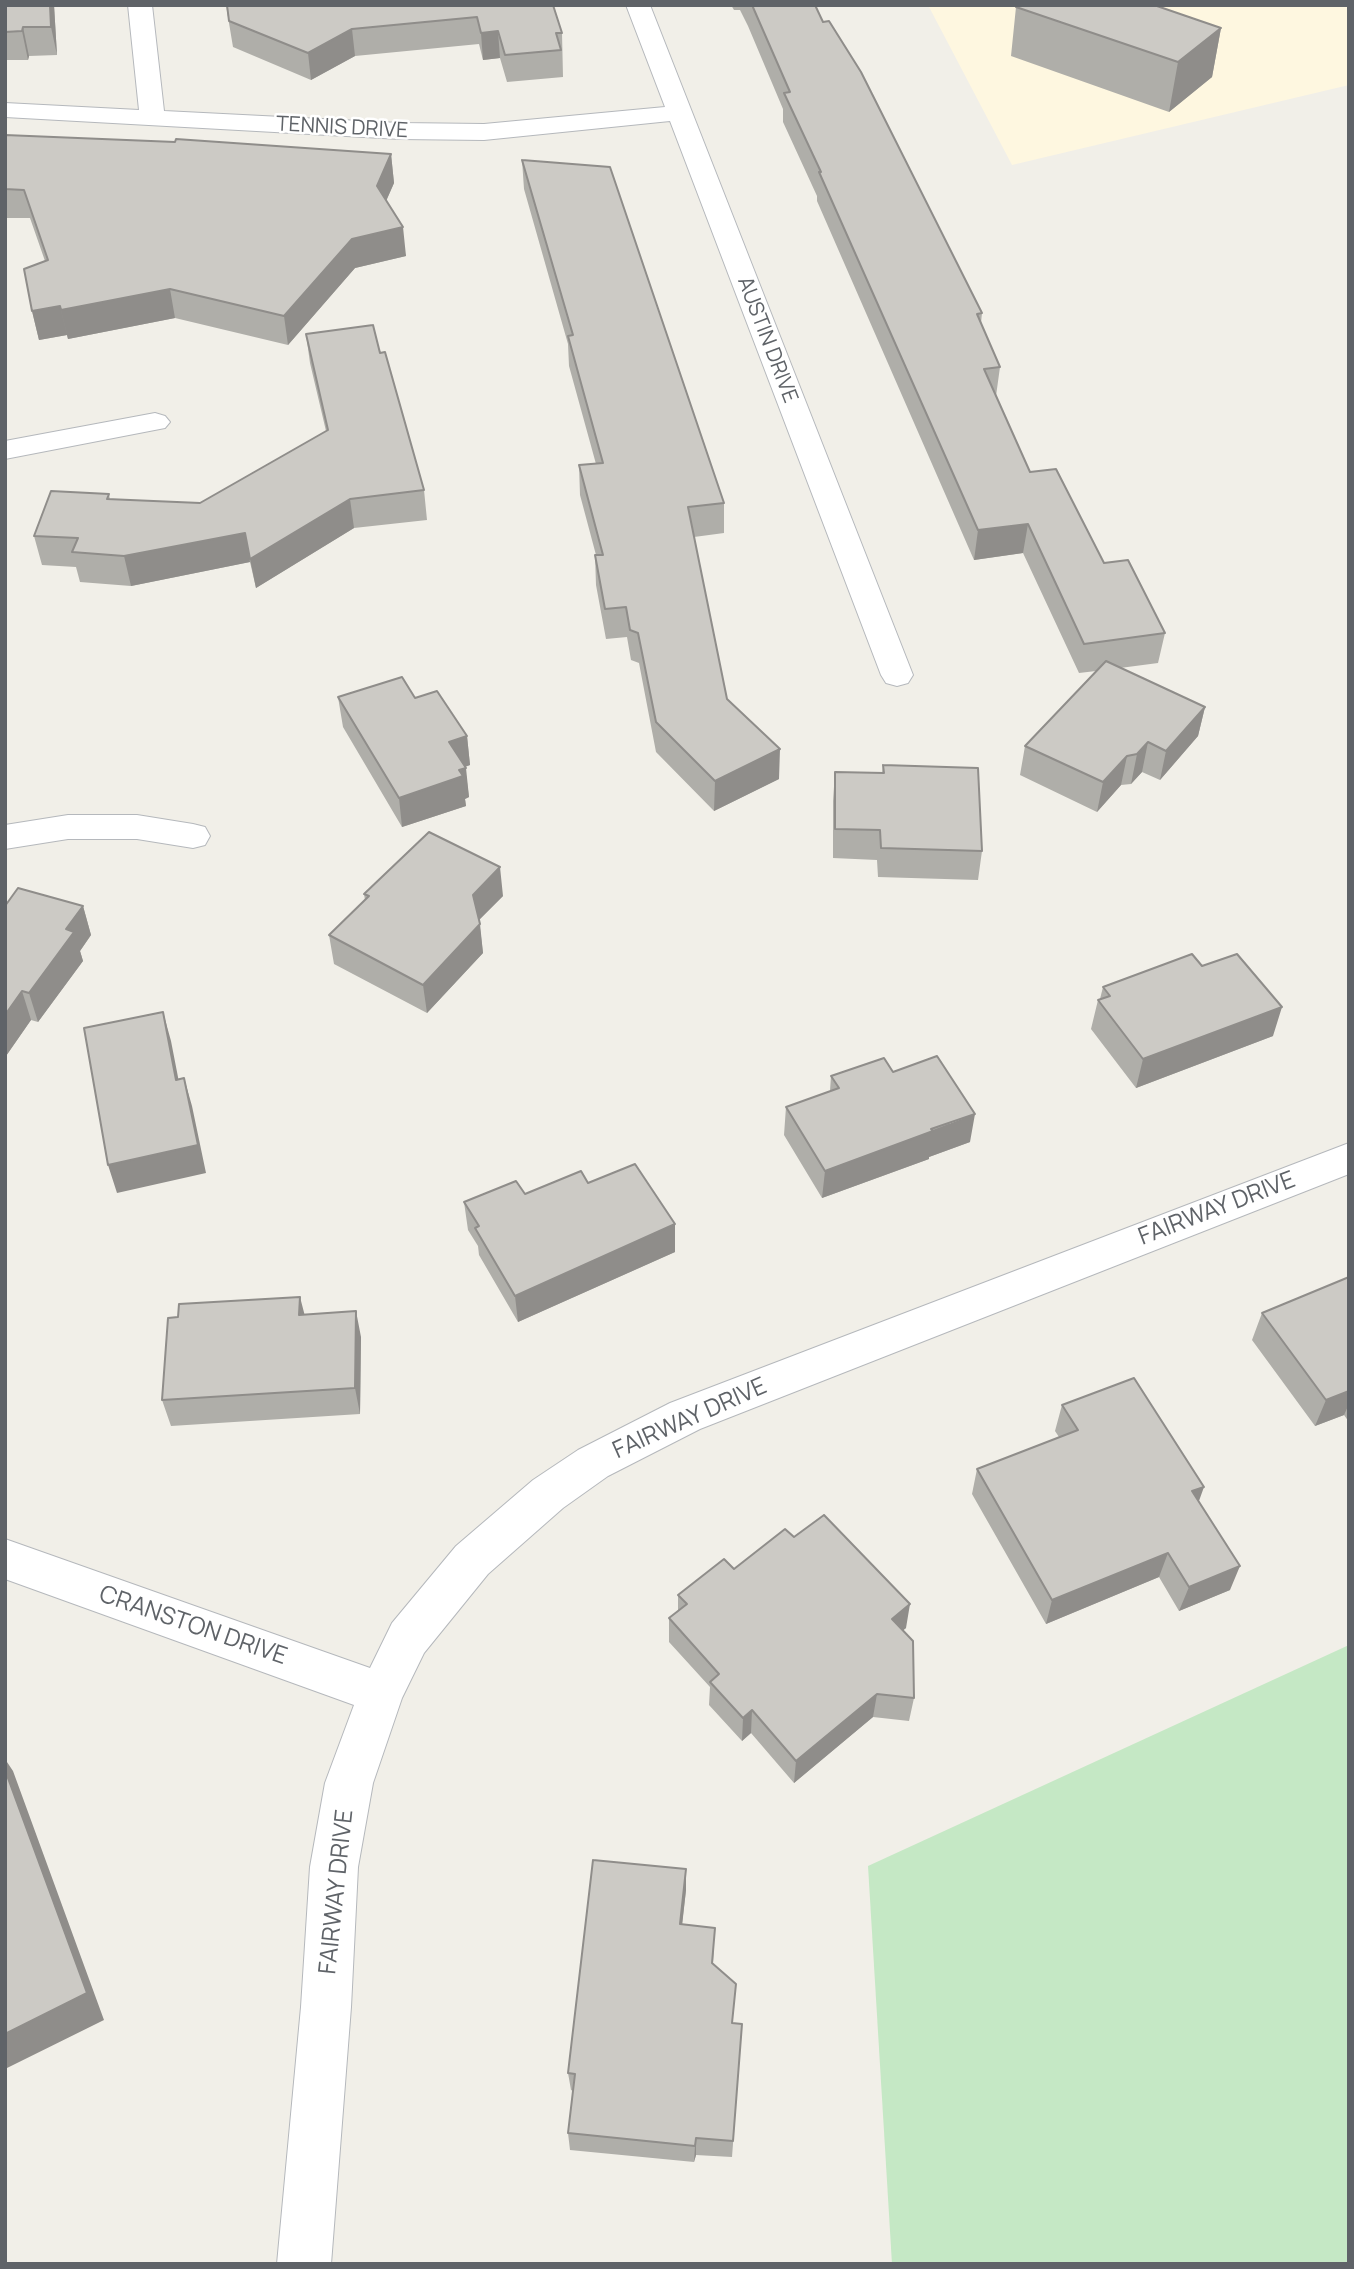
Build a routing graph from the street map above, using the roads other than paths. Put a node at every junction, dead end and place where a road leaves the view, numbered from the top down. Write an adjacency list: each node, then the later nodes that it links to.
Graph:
1 (140, 5): 5 (street)
2 (638, 5): 4 (street, AUSTIN DRIVE)
3 (5, 110): 5 (street, TENNIS DRIVE)
4 (679, 113): 5 (street, TENNIS DRIVE); 8 (street, AUSTIN DRIVE)
5 (152, 118)
6 (155, 422): 7 (street)
7 (5, 450)
8 (897, 675)
9 (193, 836): 10 (street)
10 (5, 837)
11 (1349, 1158): 13 (street, FAIRWAY DRIVE)
12 (5, 1559): 13 (street, CRANSTON DRIVE)
13 (380, 1693): 14 (street, FAIRWAY DRIVE)
14 (304, 2264)

